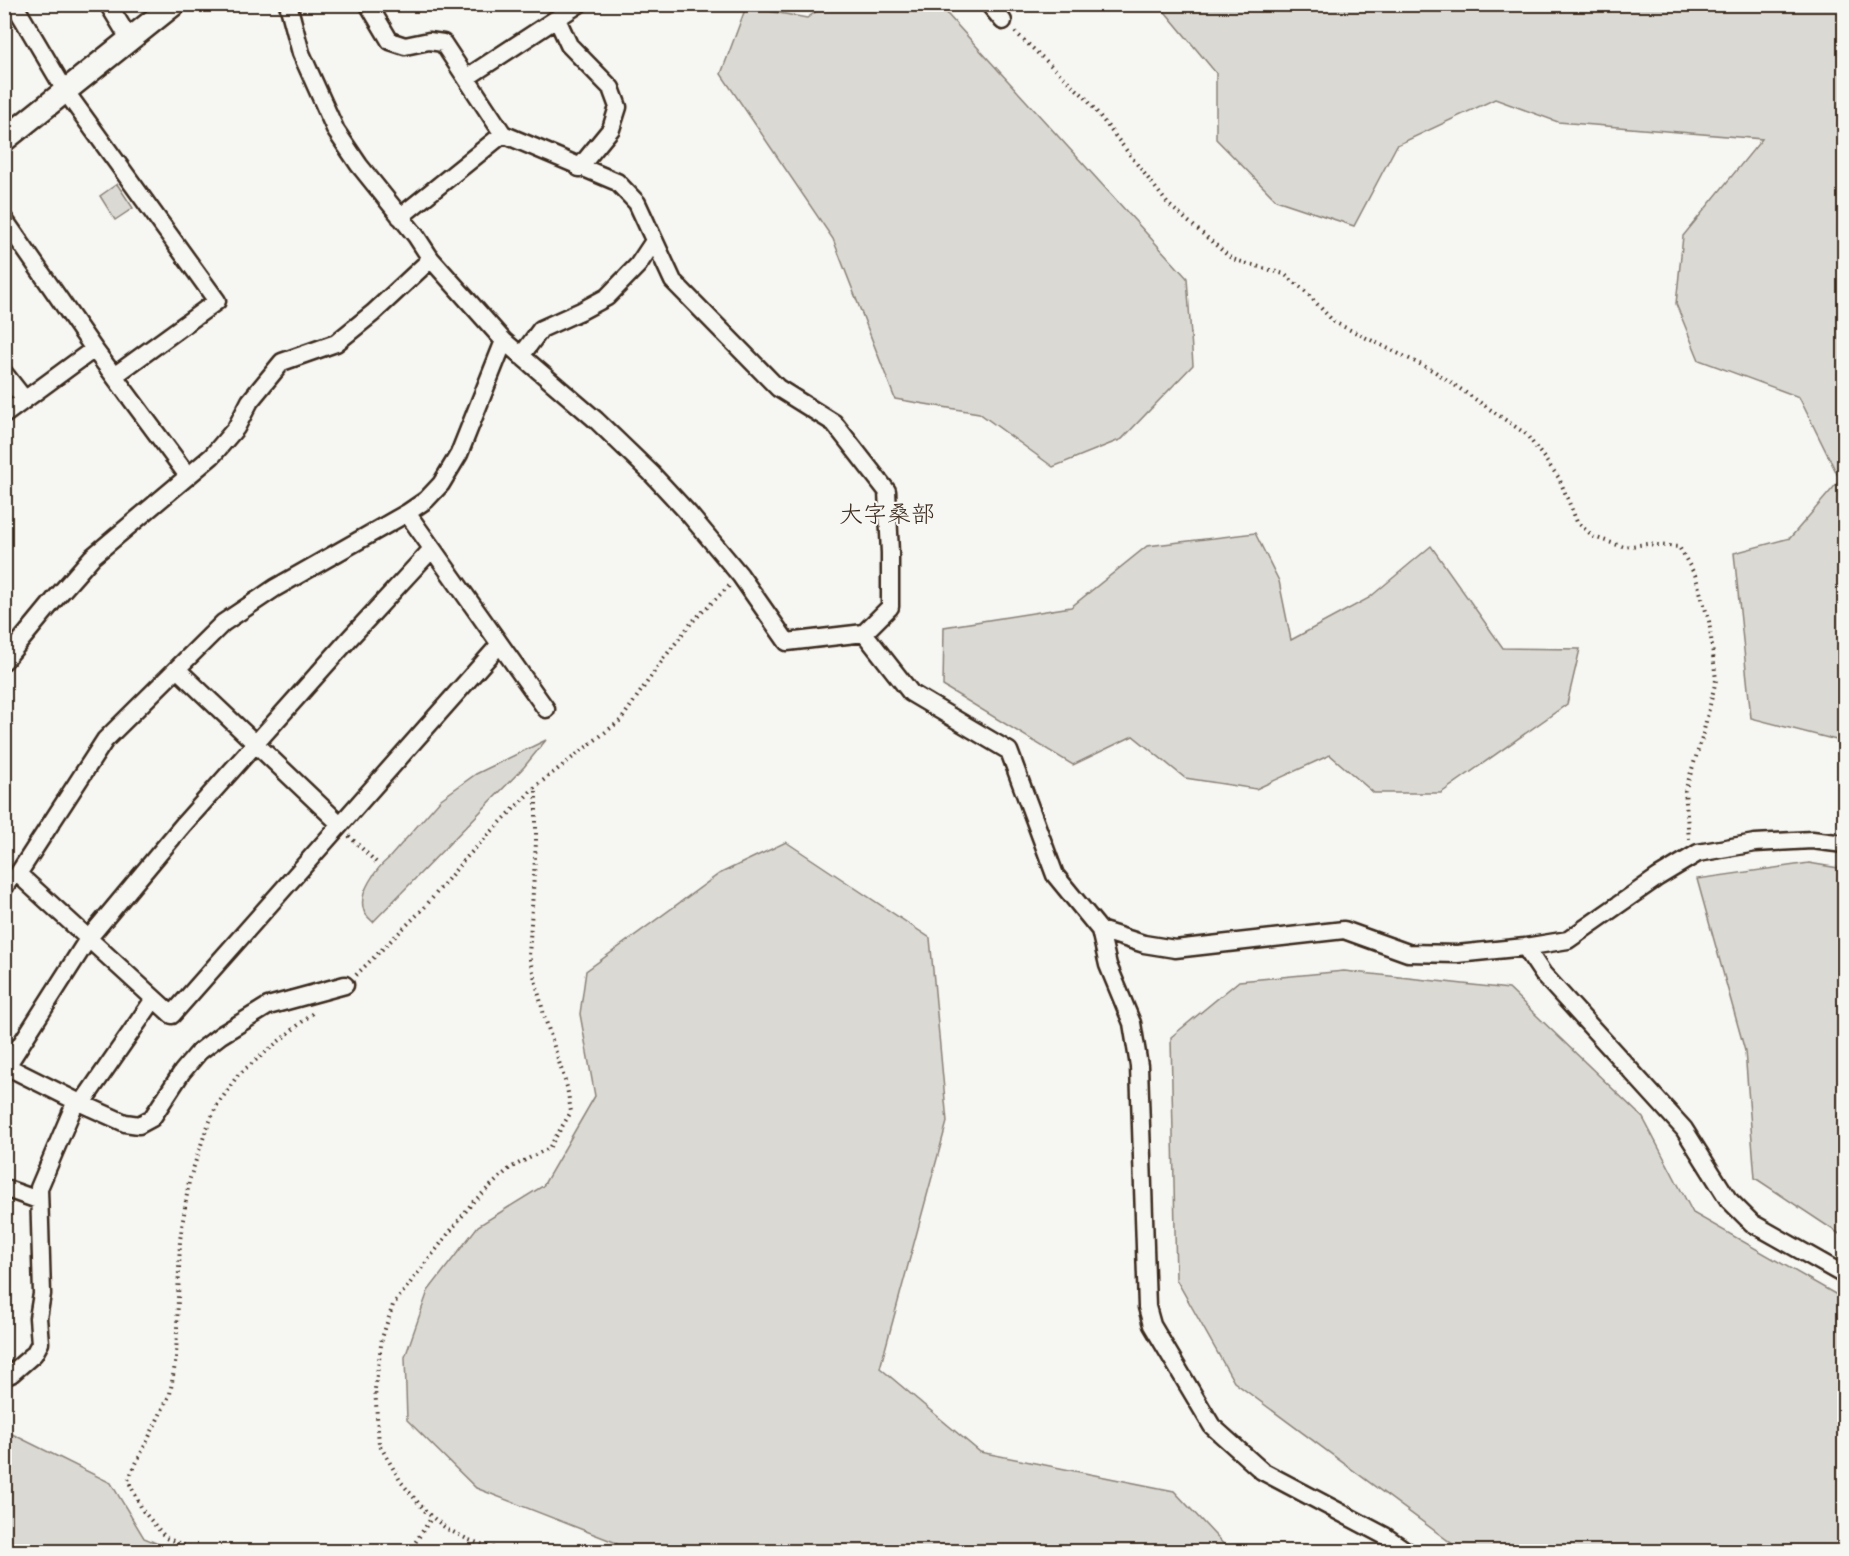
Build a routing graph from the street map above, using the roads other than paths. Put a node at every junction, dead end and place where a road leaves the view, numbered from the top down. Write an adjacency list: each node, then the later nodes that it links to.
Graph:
1 (14, 4): 12 (street)
2 (108, 4): 10 (street)
3 (174, 4): 10 (street)
4 (288, 4): 16 (street)
5 (368, 4): 11 (street)
6 (579, 4): 8 (street)
7 (988, 4): 9 (street)
8 (556, 19): 11 (street); 15 (street)
9 (1003, 21)
10 (130, 40): 12 (street)
11 (466, 78): 13 (street)
12 (66, 92): 14 (street); 24 (street)
13 (503, 134): 15 (street); 16 (street)
14 (4, 140)
15 (579, 168): 18 (street)
16 (400, 217): 19 (street)
17 (4, 219): 21 (street)
18 (654, 241): 22 (street); 30 (street)
19 (431, 259): 20 (street); 27 (street)
20 (504, 341): 22 (street); 28 (street)
21 (94, 349): 24 (street); 25 (street)
22 (521, 356): 30 (street)
23 (4, 373): 25 (street)
24 (114, 376): 27 (street)
25 (25, 400): 26 (street)
26 (4, 415)
27 (188, 476): 32 (street)
28 (407, 513): 29 (street); 33 (street)
29 (432, 549): 31 (street); 35 (street)
30 (864, 633): 40 (street)
31 (500, 644): 34 (street); 36 (street)
32 (4, 661)
33 (177, 669): 35 (street); 38 (street)
34 (546, 709)
35 (255, 745): 36 (street); 41 (street)
36 (339, 824): 44 (street)
37 (1845, 844): 42 (street)
38 (18, 874): 39 (lane); 41 (street)
39 (4, 895)
40 (1100, 930): 42 (street); 51 (street)
41 (88, 939): 44 (street); 45 (street)
42 (1525, 947): 49 (street)
43 (345, 986): 46 (street)
44 (154, 999): 46 (street)
45 (6, 1065): 46 (street)
46 (79, 1102): 48 (street)
47 (4, 1188): 48 (street)
48 (38, 1200): 50 (street)
49 (1845, 1275)
50 (4, 1377)
51 (1408, 1551)

